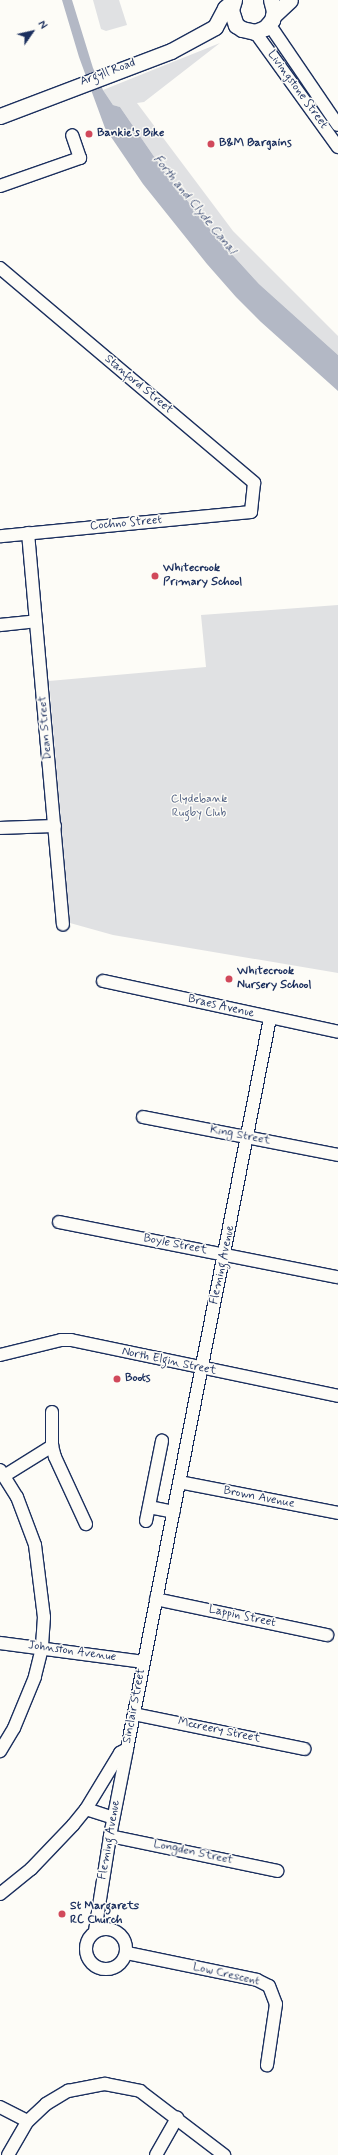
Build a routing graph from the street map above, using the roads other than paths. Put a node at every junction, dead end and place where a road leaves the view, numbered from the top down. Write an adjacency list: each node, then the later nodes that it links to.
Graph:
1 (271, 0): 4 (street)
2 (290, 0): 4 (street)
3 (233, 1): 5 (street); 6 (street)
4 (272, 20): 7 (street); 9 (street, Livingstone Street)
5 (236, 25): 6 (street, Argyll Road); 7 (street)
6 (215, 27): 8 (street, Argyll Road)
7 (255, 32): 11 (street, Livingstone Street)
8 (0, 116)
9 (338, 125)
10 (72, 135): 12 (street)
11 (338, 148)
12 (0, 186)
13 (0, 268): 14 (street, Stanford Street)
14 (251, 512): 15 (street, Cochno Street)
15 (28, 533): 16 (street, Cochno Street); 17 (street, Dean Street)
16 (0, 536)
17 (36, 621): 18 (street); 19 (street, Dean Street)
18 (0, 625)
19 (55, 826): 20 (street); 21 (street, Dean Street)
20 (0, 828)
21 (63, 924)
22 (103, 981): 23 (street, Braes Avenue)
23 (270, 1018): 24 (street, Braes Avenue); 26 (street, Fleming Avenue)
24 (338, 1032)
25 (143, 1117): 26 (street, King Street)
26 (248, 1137): 27 (street, King Street); 29 (street, Fleming Avenue)
27 (338, 1155)
28 (59, 1222): 29 (street, Boyle Street)
29 (226, 1254): 30 (street, Boyle Street); 32 (street, Fleming Avenue)
30 (338, 1277)
31 (0, 1356): 32 (street, North Elgin Street)
32 (203, 1370): 33 (street, North Elgin Street); 38 (street, Fleming Avenue)
33 (338, 1396)
34 (52, 1412): 36 (street)
35 (162, 1441): 39 (street)
36 (52, 1446): 37 (street); 43 (street)
37 (2, 1473): 47 (street)
38 (179, 1482): 40 (street, Fleming Avenue); 41 (street, Brown Avenue)
39 (149, 1508): 40 (street); 42 (street)
40 (174, 1512): 44 (street, Fleming Avenue)
41 (338, 1513)
42 (146, 1521)
43 (86, 1524)
44 (156, 1599): 45 (street, Lappin Street); 48 (street, Fleming Avenue)
45 (327, 1635)
46 (0, 1643): 47 (street, Johnston Avenue)
47 (42, 1648): 48 (street, Johnston Avenue); 52 (street)
48 (144, 1662): 49 (street, Sinclair Street)
49 (134, 1714): 50 (street, Sinclair Street); 51 (street, Mccreery Street)
50 (127, 1749): 53 (street, Sinclair Street); 54 (street, Fleming Avenue)
51 (304, 1749)
52 (0, 1751)
53 (86, 1809): 54 (street); 57 (street, Sinclair Street)
54 (113, 1818): 55 (street, Fleming Avenue)
55 (110, 1836): 56 (street, Longden Street); 58 (street, Fleming Avenue)
56 (277, 1871)
57 (0, 1894)
58 (96, 1931): 59 (street); 59 (street)
59 (127, 1953): 60 (street, Low Crescent)
60 (266, 2065)
61 (0, 2107): 63 (street)
62 (177, 2118): 63 (street); 65 (street); 66 (street)
63 (28, 2121): 64 (street)
64 (8, 2155)
65 (156, 2155)
66 (224, 2155)

